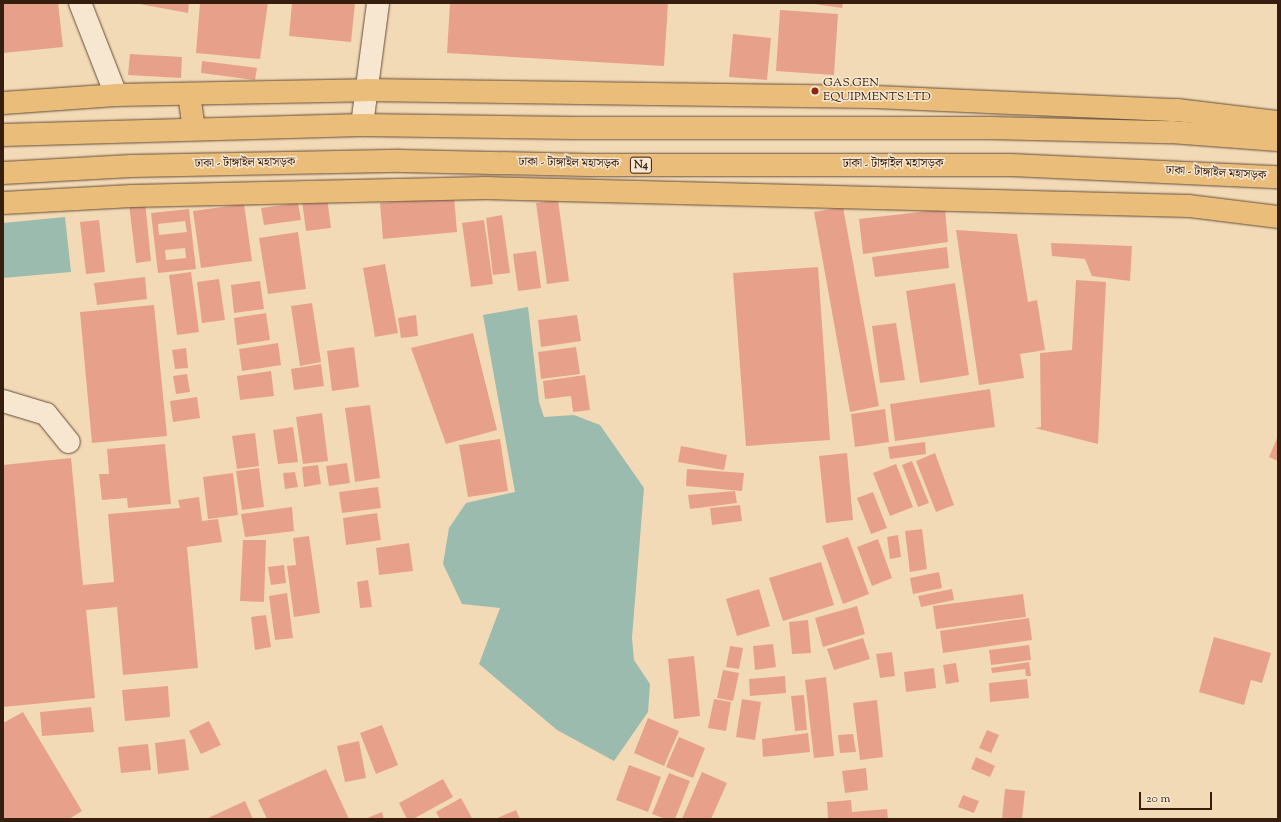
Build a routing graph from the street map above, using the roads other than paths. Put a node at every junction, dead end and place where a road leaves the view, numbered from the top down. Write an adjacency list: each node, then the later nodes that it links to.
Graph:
1 (80, 3): 5 (lane)
2 (378, 3): 3 (lane)
3 (366, 90): 4 (main road); 7 (main road); 8 (lane)
4 (189, 94): 5 (main road); 9 (main road)
5 (116, 95): 6 (main road)
6 (3, 103)
7 (1278, 122)
8 (362, 125): 9 (main road); 11 (main road)
9 (194, 128): 10 (main road)
10 (3, 135)
11 (1278, 140)
12 (3, 173): 13 (main road, ঢাকা - টাঙ্গাইল মহাসড়ক / N4)
13 (1278, 177)
14 (3, 203): 15 (main road)
15 (1278, 217)
16 (3, 401): 17 (lane)
17 (68, 442)

